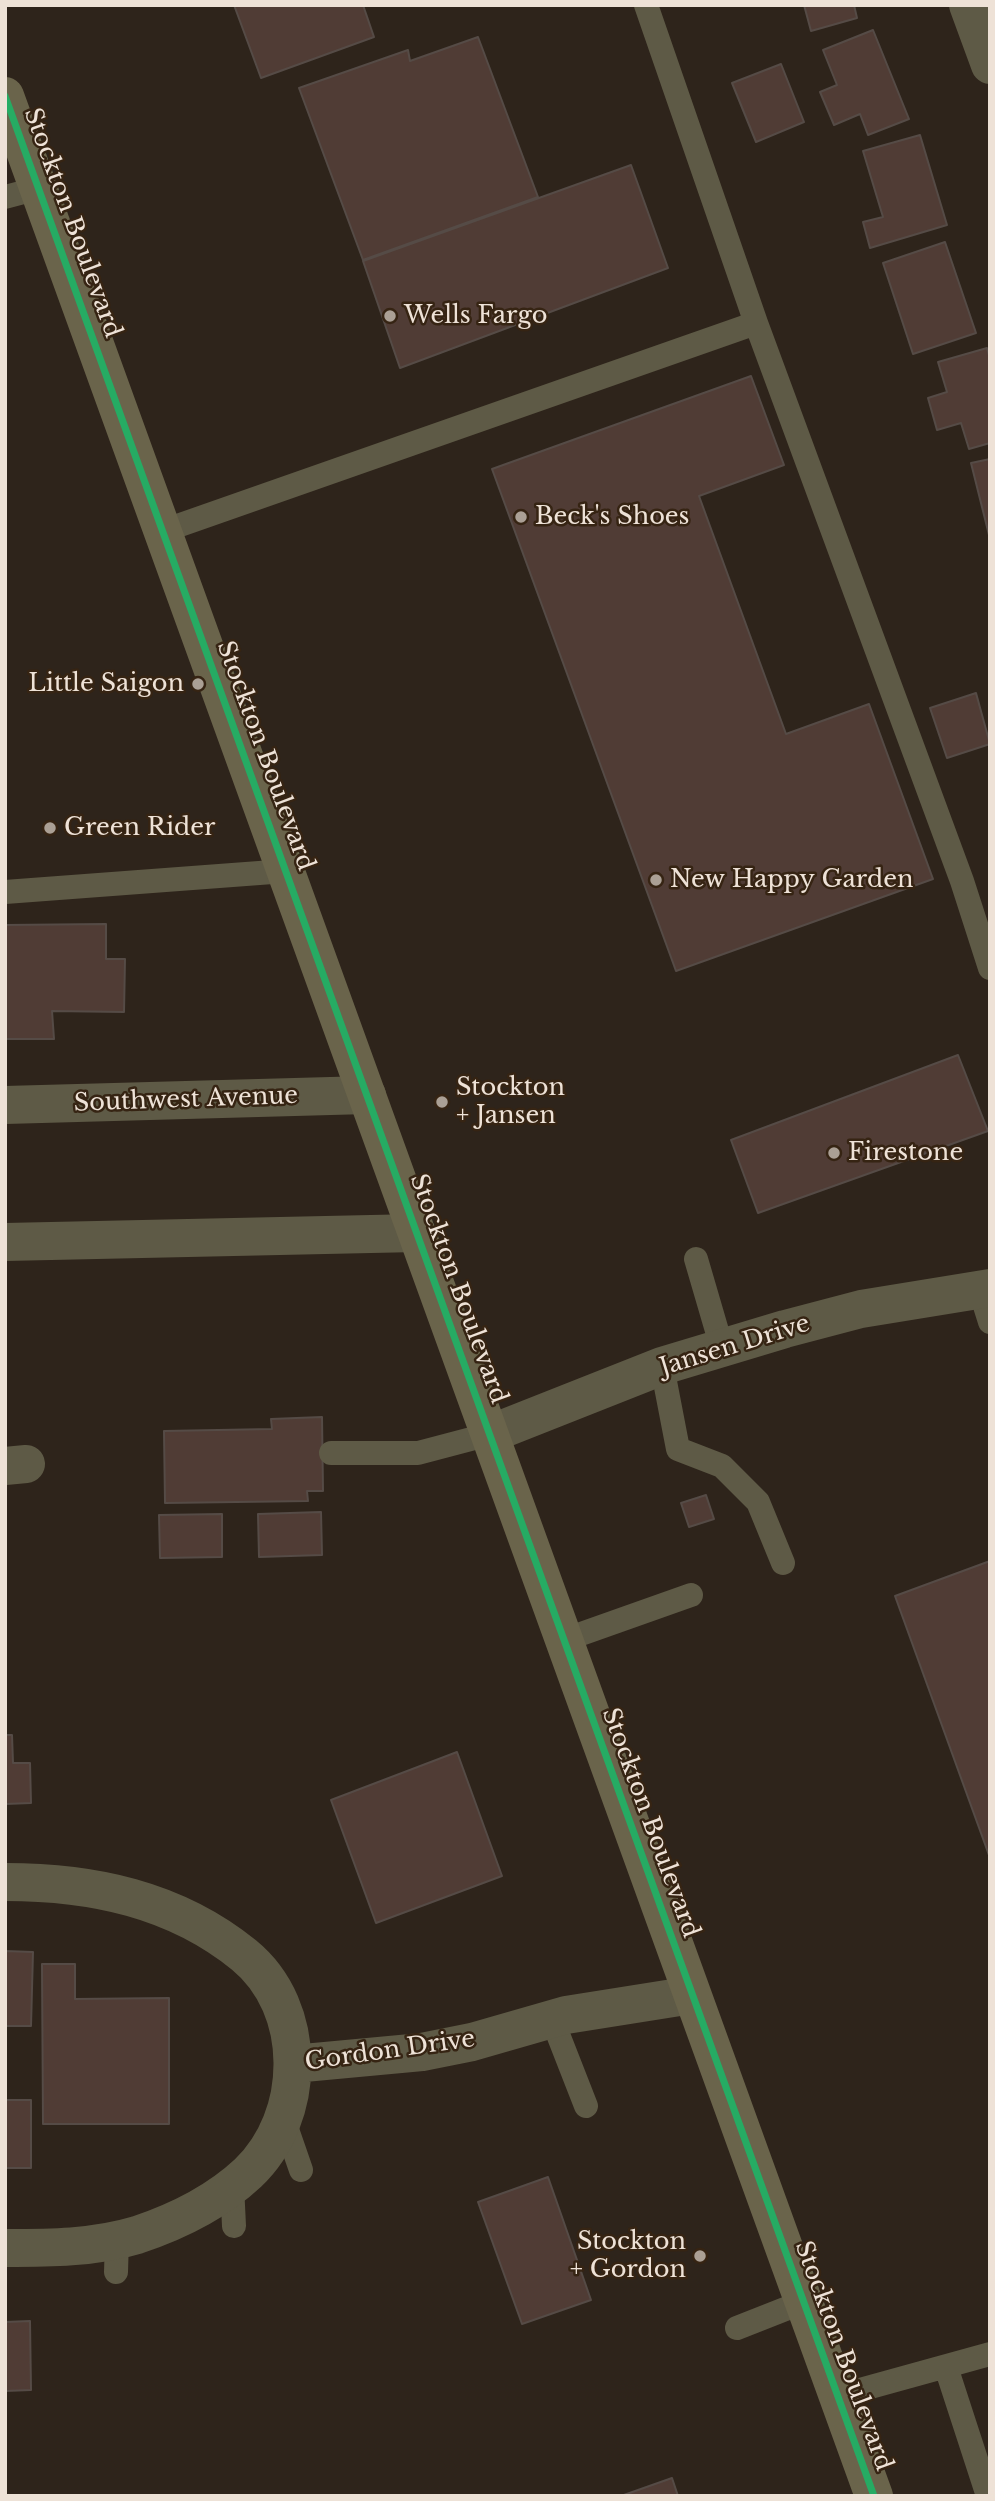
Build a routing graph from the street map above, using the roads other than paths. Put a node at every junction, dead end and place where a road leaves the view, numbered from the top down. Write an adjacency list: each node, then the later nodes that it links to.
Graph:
1 (646, 5): 6 (lane)
2 (968, 5): 3 (street)
3 (990, 65)
4 (5, 96): 5 (main road, Stockton Boulevard)
5 (22, 193): 7 (main road, Stockton Boulevard)
6 (755, 323): 7 (lane); 10 (lane)
7 (163, 531): 8 (main road, Stockton Boulevard)
8 (286, 871): 9 (lane); 11 (main road, Stockton Boulevard)
9 (5, 892)
10 (990, 968)
11 (366, 1095): 12 (street, Southwest Avenue); 13 (main road, Stockton Boulevard)
12 (5, 1105)
13 (417, 1233): 14 (street); 19 (main road, Stockton Boulevard)
14 (5, 1242)
15 (696, 1259): 17 (lane)
16 (986, 1300): 17 (street, Jansen Drive)
17 (722, 1348): 18 (street, Jansen Drive)
18 (662, 1366): 19 (street, Jansen Drive); 21 (lane)
19 (489, 1434): 20 (lane); 23 (main road, Stockton Boulevard)
20 (331, 1453)
21 (783, 1563)
22 (691, 1595): 23 (lane)
23 (564, 1640): 25 (main road, Stockton Boulevard)
24 (5, 1882): 27 (street, Gordon Drive)
25 (692, 1995): 26 (street, Gordon Drive); 34 (main road, Stockton Boulevard)
26 (552, 2019): 27 (street, Gordon Drive); 28 (lane)
27 (293, 2064): 29 (street)
28 (586, 2106)
29 (283, 2118): 30 (lane); 31 (street)
30 (301, 2170)
31 (232, 2185): 32 (lane); 33 (street)
32 (233, 2226)
33 (5, 2248)
34 (803, 2302): 35 (lane); 38 (main road, Stockton Boulevard)
35 (737, 2329)
36 (990, 2354): 37 (lane)
37 (946, 2367): 38 (lane); 40 (lane)
38 (838, 2396): 39 (main road, Stockton Boulevard)
39 (874, 2496)
40 (988, 2496)

